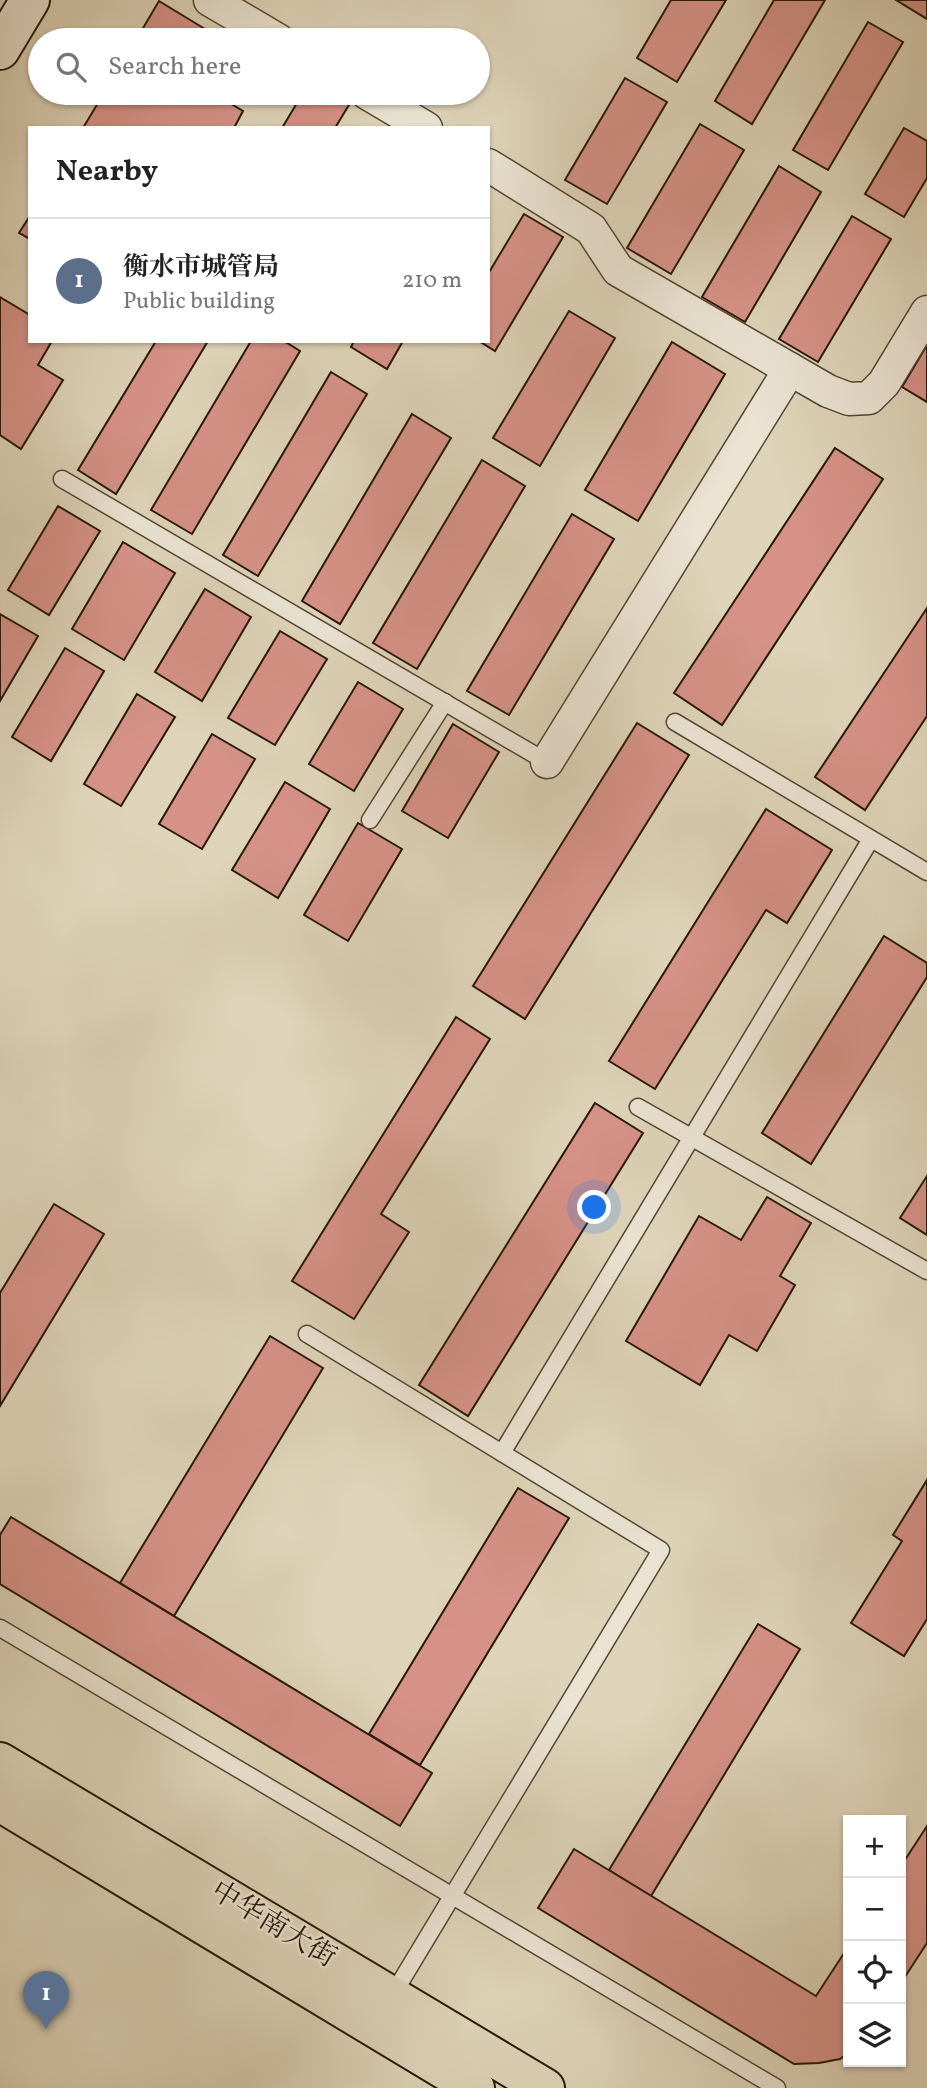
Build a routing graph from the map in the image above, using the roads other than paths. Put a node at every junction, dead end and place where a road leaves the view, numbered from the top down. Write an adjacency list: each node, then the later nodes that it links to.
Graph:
1 (30, 0): 4 (main road)
2 (210, 0): 3 (street)
3 (258, 28)
4 (0, 50)
5 (387, 105): 6 (street)
6 (423, 126)
7 (490, 166): 9 (street)
8 (927, 312): 9 (street)
9 (790, 369): 13 (street)
10 (62, 479): 11 (lane)
11 (445, 702): 13 (lane); 14 (lane)
12 (675, 722): 15 (lane)
13 (547, 762)
14 (370, 820)
15 (871, 839): 16 (lane); 18 (lane)
16 (927, 872)
17 (638, 1107): 18 (lane)
18 (692, 1137): 19 (lane); 21 (lane)
19 (927, 1271)
20 (307, 1334): 21 (lane)
21 (502, 1453): 25 (lane)
22 (0, 1628): 25 (lane)
23 (0, 1762): 26 (main road, 中华南大街)
24 (0, 1802): 27 (main road, 中华南大街)
25 (452, 1897): 26 (lane); 29 (lane)
26 (392, 1996): 28 (main road, 中华南大街)
27 (475, 2088)
28 (545, 2088)
29 (776, 2088)

